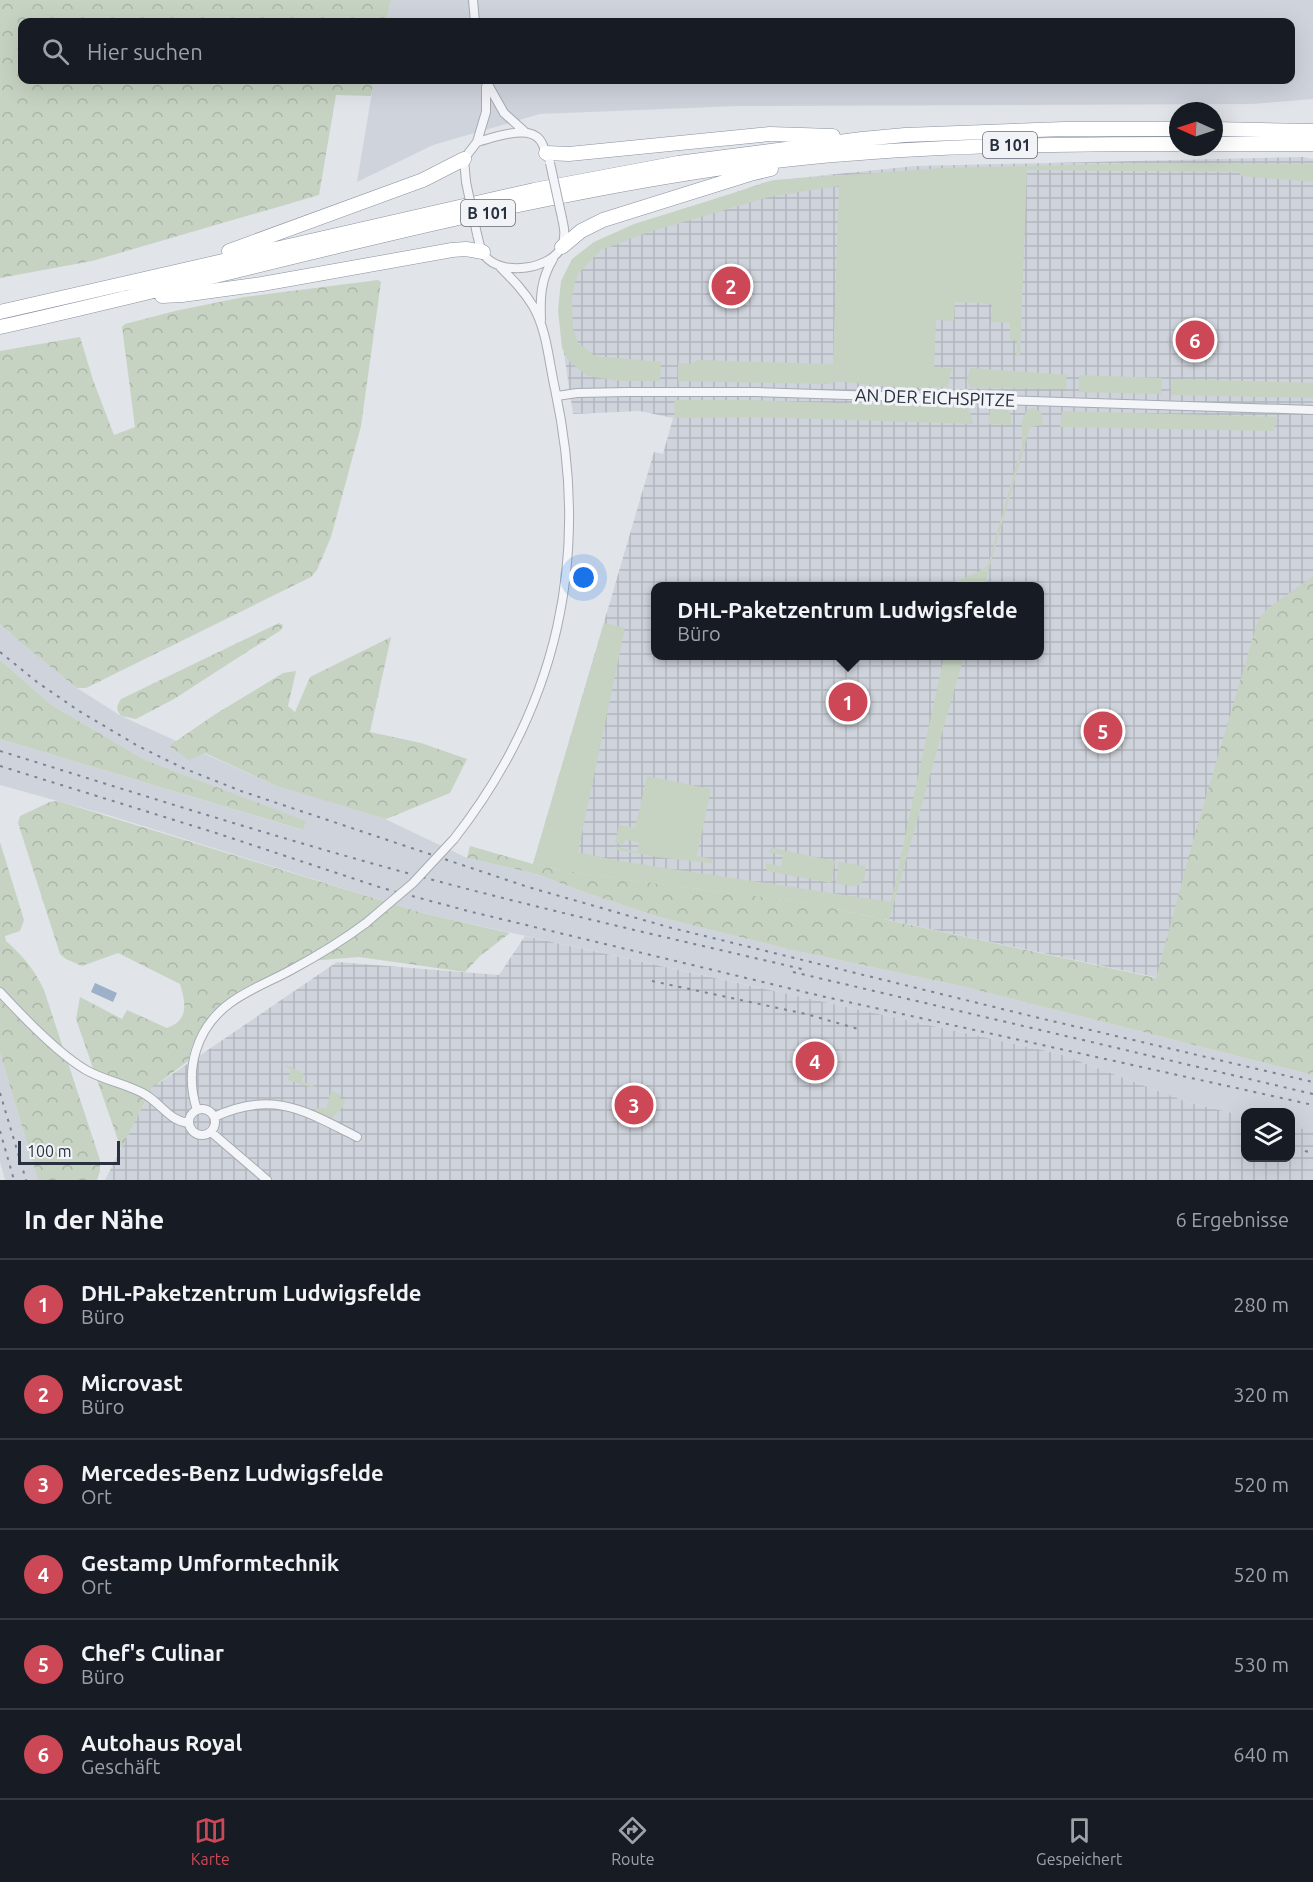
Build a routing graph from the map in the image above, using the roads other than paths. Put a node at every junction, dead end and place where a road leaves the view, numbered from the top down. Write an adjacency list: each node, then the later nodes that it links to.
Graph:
1 (473, 0): 2 (street)
2 (475, 18)
3 (485, 84): 12 (street)
4 (487, 84): 9 (street)
5 (1313, 125): 7 (highway)
6 (1169, 129): 11 (highway, B 101)
7 (1223, 129)
8 (1223, 129): 10 (highway)
9 (524, 131): 12 (street); 17 (street)
10 (1313, 131)
11 (862, 139): 17 (highway); 23 (highway, B 101)
12 (477, 142): 18 (street)
13 (1169, 144): 16 (highway, B 101)
14 (1223, 144): 15 (highway)
15 (1313, 146)
16 (842, 155): 19 (highway); 24 (highway, B 101)
17 (548, 158): 19 (street, bridge)
18 (465, 159): 20 (street, bridge); 23 (highway)
19 (562, 247): 21 (street)
20 (483, 252): 22 (street); 24 (highway)
21 (553, 259): 22 (street); 27 (street)
22 (501, 268): 27 (street)
23 (161, 275): 25 (highway, B 101)
24 (139, 296): 26 (highway, B 101)
25 (0, 312)
26 (0, 327)
27 (542, 329): 28 (street)
28 (557, 396): 29 (street, AN DER EICHSPITZE); 31 (street, bridge)
29 (1313, 410)
30 (0, 992): 33 (street)
31 (197, 1110): 32 (street); 33 (street)
32 (214, 1117): 34 (street); 35 (street)
33 (188, 1123): 34 (street)
34 (211, 1132): 36 (street)
35 (357, 1137)
36 (267, 1180)

